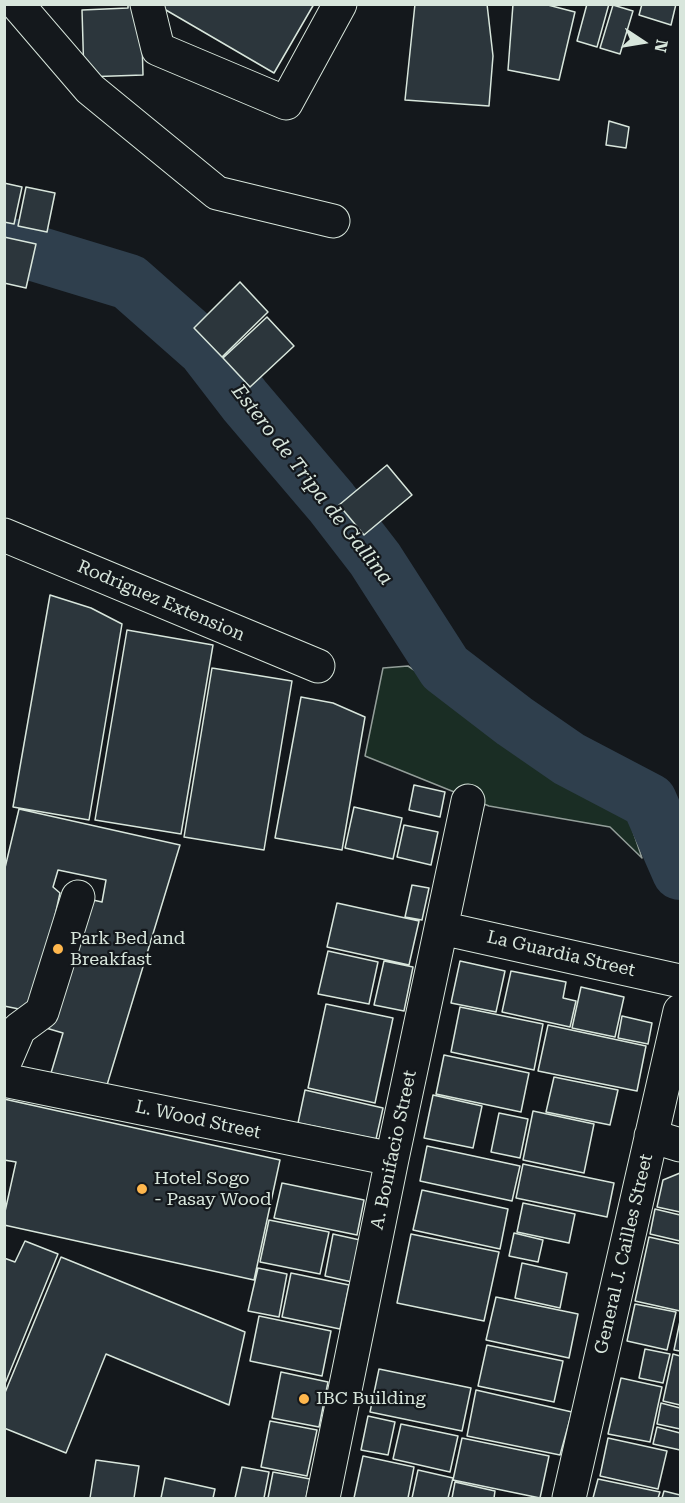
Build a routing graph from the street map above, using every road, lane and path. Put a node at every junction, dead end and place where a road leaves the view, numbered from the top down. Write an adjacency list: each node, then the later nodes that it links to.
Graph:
1 (17, 4): 4 (street)
2 (147, 4): 3 (street)
3 (340, 4)
4 (333, 221)
5 (4, 535): 6 (street, Rodriguez Extension)
6 (318, 666)
7 (468, 801): 9 (street, A. Bonifacio Street)
8 (78, 897): 12 (street)
9 (441, 928): 10 (street, La Guardia Street); 15 (street, A. Bonifacio Street)
10 (681, 981)
11 (681, 1011): 14 (street, General J. Cailles Street)
12 (4, 1064)
13 (4, 1080): 15 (street, L. Wood Street)
14 (666, 1141): 17 (street, General J. Cailles Street)
15 (392, 1159): 16 (street, A. Bonifacio Street)
16 (324, 1498)
17 (569, 1498)

